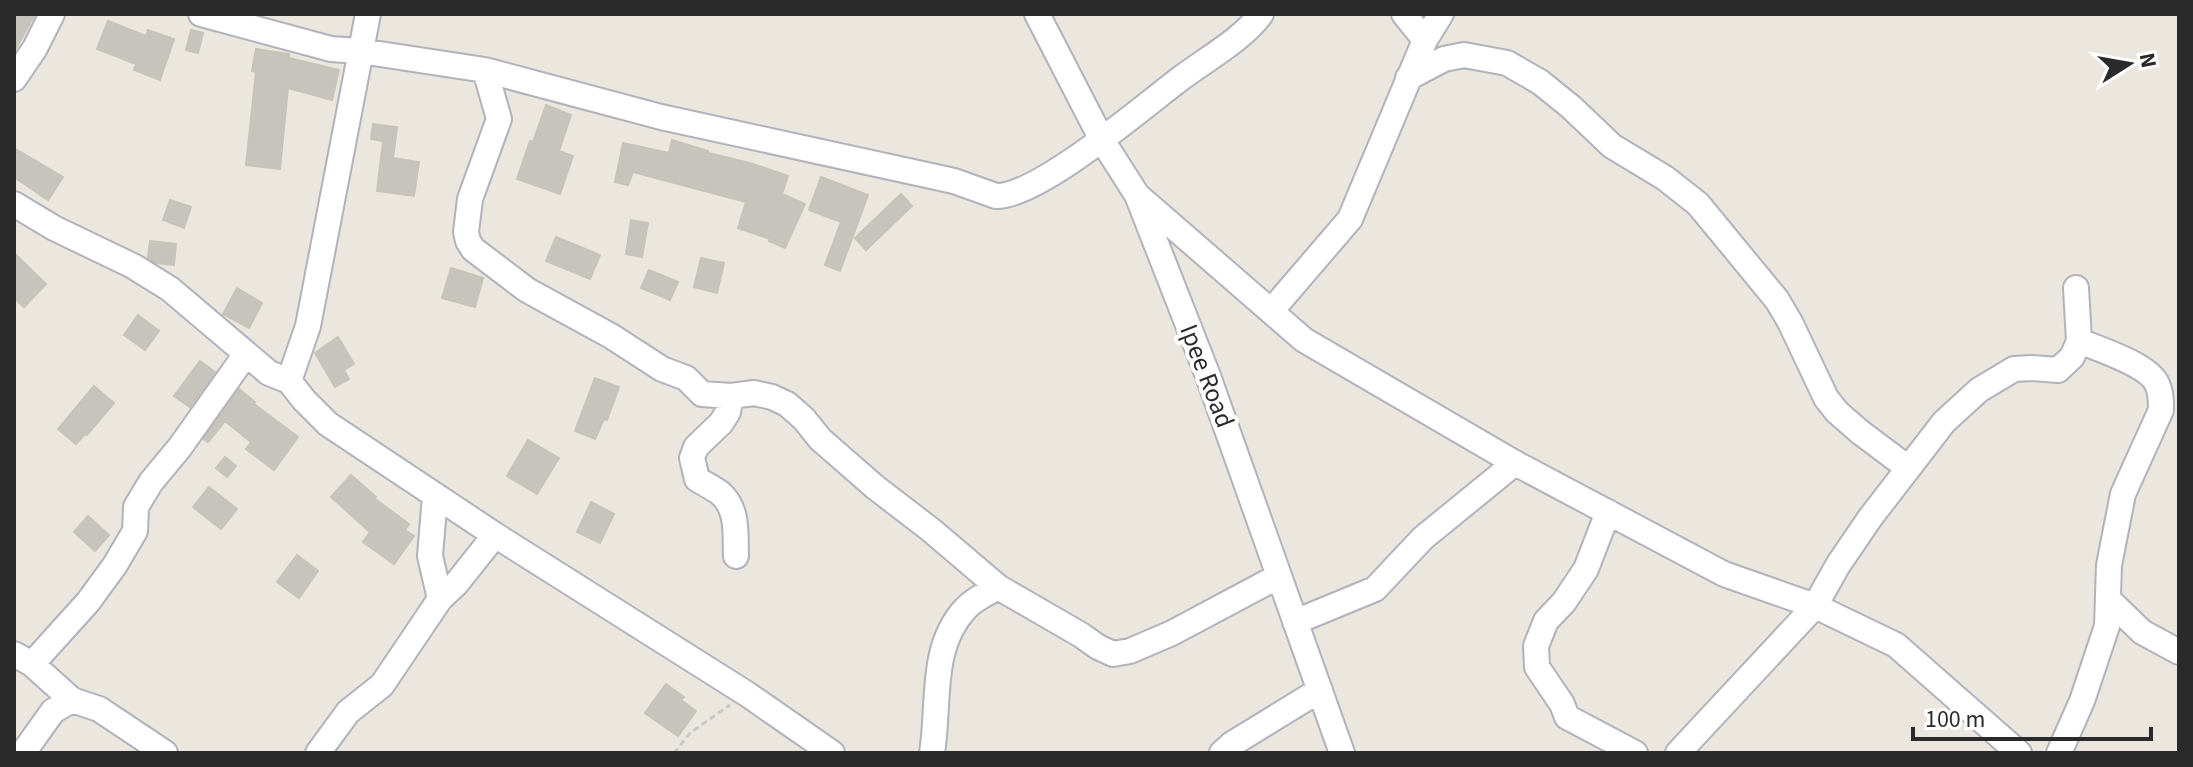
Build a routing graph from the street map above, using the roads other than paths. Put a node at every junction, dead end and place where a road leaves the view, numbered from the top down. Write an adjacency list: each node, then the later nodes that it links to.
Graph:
1 (52, 14): 13 (street)
2 (201, 14): 9 (street)
3 (366, 14): 9 (street); 10 (street)
4 (1037, 14): 14 (street, Ipee Road)
5 (1261, 14): 14 (street)
6 (1404, 14): 8 (street)
7 (1441, 14): 8 (street)
8 (1425, 40): 12 (street)
9 (331, 49): 10 (street)
10 (360, 51): 11 (street); 21 (street)
11 (485, 70): 14 (street); 22 (street)
12 (1408, 78): 18 (street); 24 (street)
13 (14, 79)
14 (1102, 140): 15 (street, Ipee Road)
15 (1137, 195): 18 (street); 29 (street, Ipee Road)
16 (14, 204): 20 (street)
17 (2076, 288): 19 (street)
18 (1272, 310): 23 (street)
19 (2079, 341): 24 (street); 32 (street)
20 (246, 354): 21 (street); 36 (street)
21 (289, 381): 25 (street)
22 (731, 396): 28 (street); 30 (street)
23 (1515, 463): 26 (street); 34 (street)
24 (1908, 468): 33 (street)
25 (435, 496): 27 (street); 31 (street)
26 (1608, 512): 33 (street); 46 (street)
27 (495, 535): 31 (street); 42 (street)
28 (736, 556)
29 (1279, 576): 30 (street); 34 (street, Ipee Road)
30 (998, 587): 43 (street)
31 (440, 599): 39 (street)
32 (2108, 599): 35 (street); 49 (street)
33 (1815, 606): 47 (street); 48 (street)
34 (1295, 622): 37 (street, Ipee Road)
35 (2179, 652)
36 (23, 659): 38 (street)
37 (1320, 690): 44 (street); 45 (street, Ipee Road)
38 (72, 700): 40 (street); 41 (street)
39 (320, 752)
40 (23, 753)
41 (165, 753)
42 (832, 753)
43 (932, 753)
44 (1222, 753)
45 (1342, 753)
46 (1635, 753)
47 (1678, 753)
48 (2019, 753)
49 (2059, 753)

